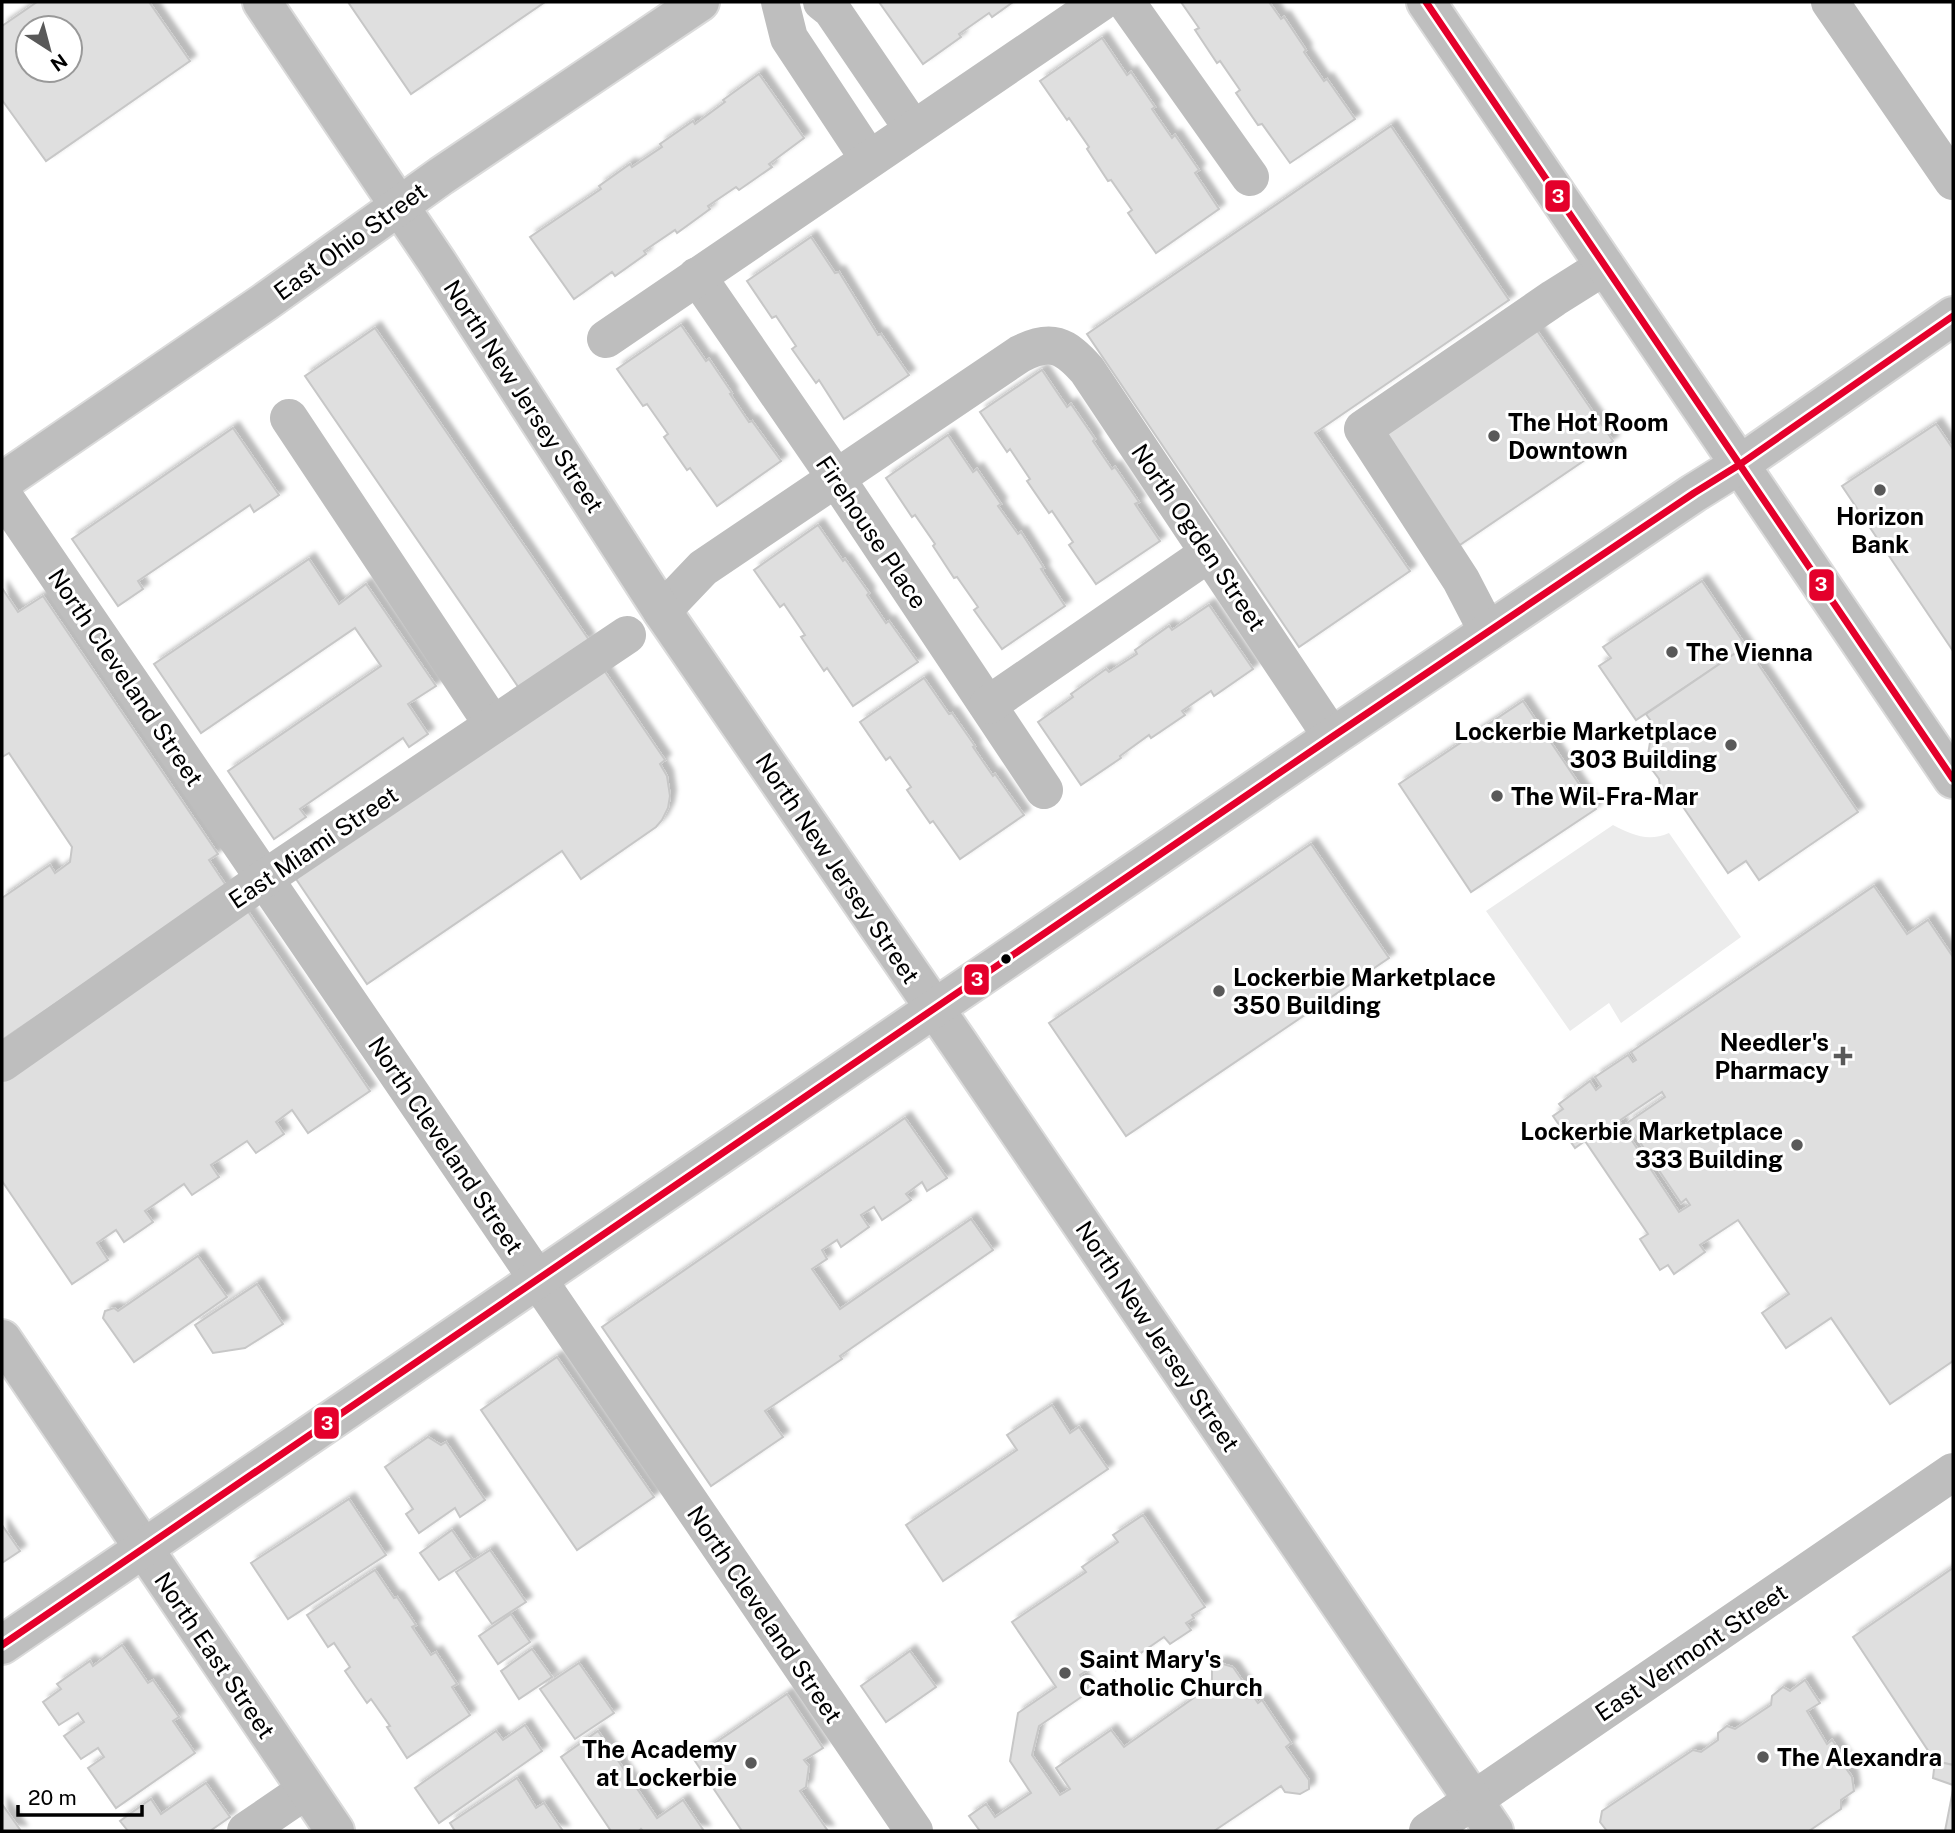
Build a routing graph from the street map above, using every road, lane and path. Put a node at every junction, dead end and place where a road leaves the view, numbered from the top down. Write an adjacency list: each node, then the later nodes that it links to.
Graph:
1 (262, 2): 13 (main road, North New Jersey Street)
2 (700, 2): 13 (main road, East Ohio Street)
3 (780, 2): 10 (main road)
4 (822, 2): 9 (main road)
5 (1101, 2): 9 (main road)
6 (1126, 2): 11 (main road)
7 (1426, 2): 14 (main road)
8 (1830, 2): 12 (main road)
9 (913, 129): 10 (main road)
10 (869, 159): 15 (main road)
11 (1250, 177)
12 (1953, 181)
13 (399, 205): 21 (main road, East Ohio Street); 24 (main road, North New Jersey Street)
14 (1605, 266): 19 (main road); 25 (main road)
15 (697, 276): 17 (main road); 20 (main road, Firehouse Place)
16 (1953, 316): 19 (main road)
17 (606, 339)
18 (289, 418): 28 (main road)
19 (1739, 465): 25 (main road); 30 (main road)
20 (836, 478): 23 (main road, North Ogden Street); 24 (main road); 27 (main road, Firehouse Place)
21 (2, 482)
22 (2, 494): 32 (main road, North Cleveland Street)
23 (1209, 553): 27 (main road); 29 (main road, North Ogden Street)
24 (662, 611): 33 (main road, North New Jersey Street)
25 (1488, 632): 29 (main road)
26 (626, 635): 28 (main road, East Miami Street)
27 (988, 705): 31 (main road, Firehouse Place)
28 (493, 725): 32 (main road, East Miami Street)
29 (1332, 737): 33 (main road)
30 (1953, 779)
31 (1044, 790)
32 (264, 879): 34 (main road, East Miami Street); 35 (main road, North Cleveland Street)
33 (935, 1008): 35 (main road); 41 (main road, North New Jersey Street)
34 (2, 1063)
35 (537, 1280): 38 (main road); 44 (main road, North Cleveland Street)
36 (2, 1339): 38 (main road, North East Street)
37 (1953, 1472): 41 (main road, East Vermont Street)
38 (143, 1549): 39 (main road); 40 (main road, North East Street)
39 (2, 1645)
40 (306, 1790): 42 (main road); 43 (main road, North East Street)
41 (1484, 1816): 45 (main road, East Vermont Street)
42 (246, 1831)
43 (335, 1831)
44 (914, 1831)
45 (1427, 1831)

